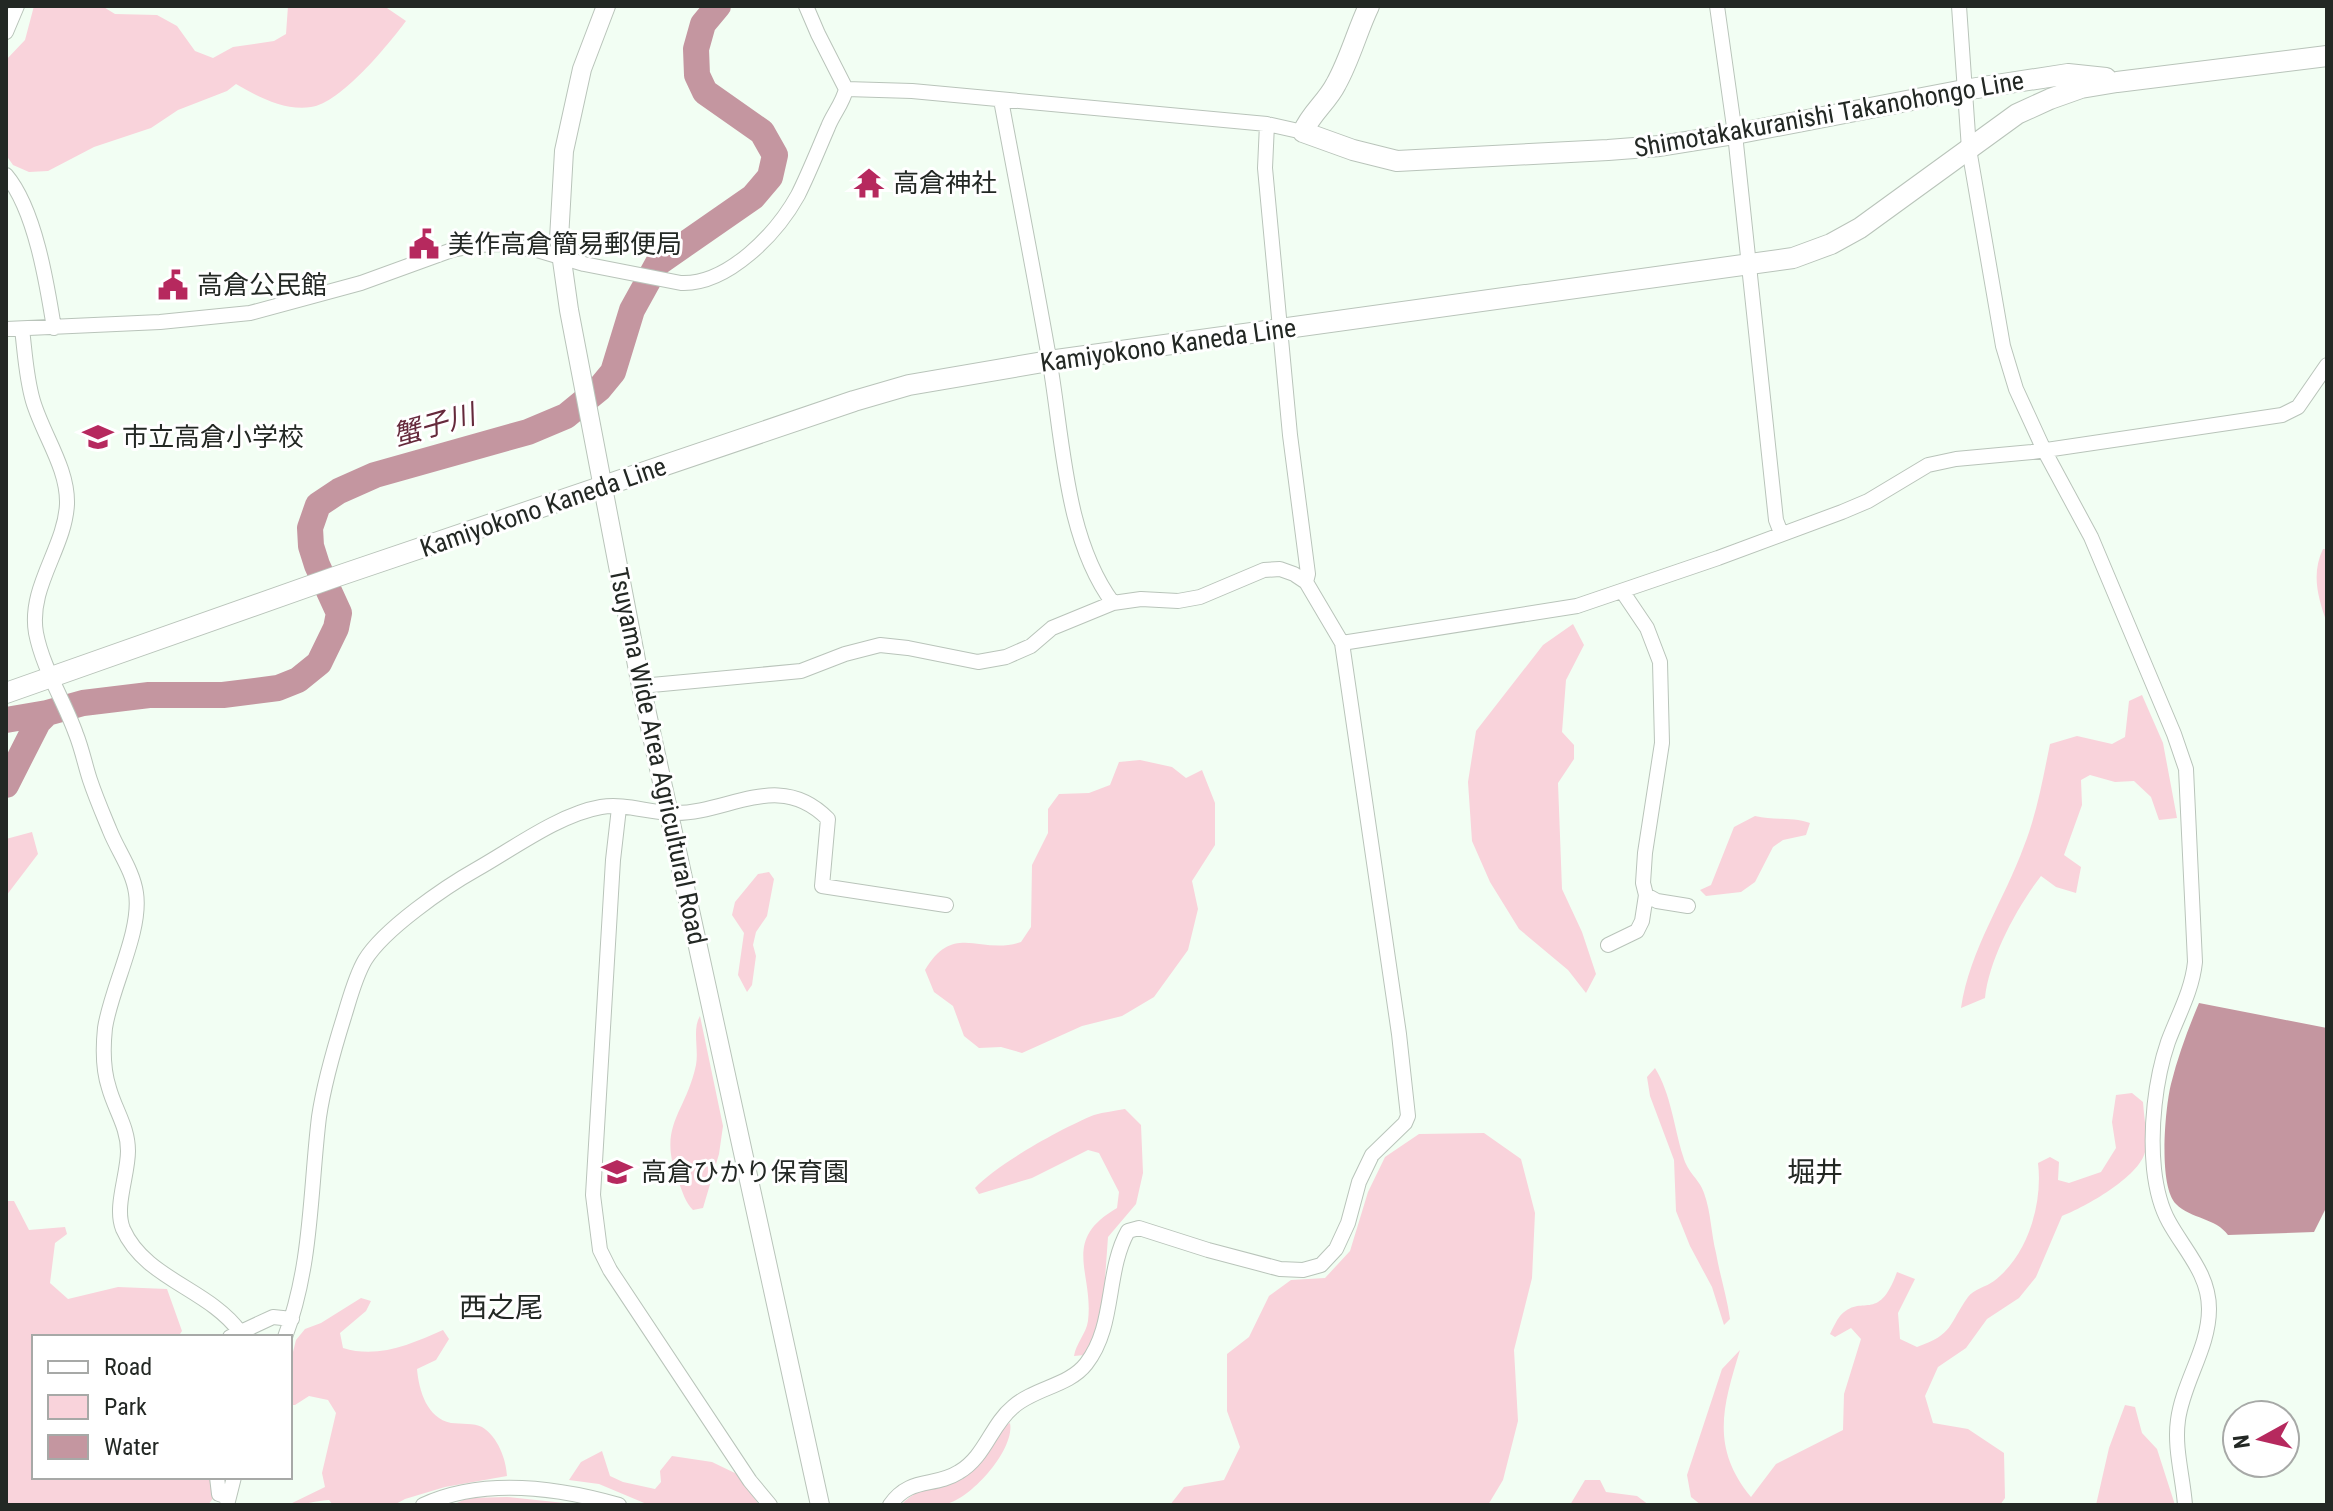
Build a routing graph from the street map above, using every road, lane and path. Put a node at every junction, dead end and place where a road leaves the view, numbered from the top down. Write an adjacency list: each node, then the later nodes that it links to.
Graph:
1 (17, 6): 7 (street)
2 (606, 6): 18 (street, Tsuyama Wide Area Agricultural Road)
3 (806, 6): 10 (street)
4 (1369, 6): 14 (main road)
5 (1717, 6): 15 (street)
6 (1959, 6): 11 (street)
7 (6, 32)
8 (2327, 56): 9 (main road, Kamiyokono Kaneda Line)
9 (2117, 82): 11 (main road, Shimotakakuranishi Takanohongo Line); 16 (main road, Kamiyokono Kaneda Line)
10 (846, 89): 12 (street); 18 (street)
11 (1964, 90): 15 (main road, Shimotakakuranishi Takanohongo Line); 16 (street)
12 (1001, 100): 13 (street); 24 (street)
13 (1267, 124): 14 (street); 23 (street)
14 (1303, 132): 15 (main road, Shimotakakuranishi Takanohongo Line)
15 (1735, 134): 19 (street)
16 (1969, 149): 19 (main road, Kamiyokono Kaneda Line); 26 (street)
17 (6, 175): 20 (street)
18 (562, 258): 20 (street); 27 (street, Tsuyama Wide Area Agricultural Road)
19 (1748, 266): 23 (main road, Kamiyokono Kaneda Line); 28 (street)
20 (54, 328): 22 (street)
21 (6, 329): 22 (street)
22 (22, 329): 33 (street)
23 (1279, 330): 24 (main road, Kamiyokono Kaneda Line); 29 (street)
24 (1049, 361): 27 (main road, Kamiyokono Kaneda Line); 31 (street)
25 (2327, 365): 26 (street)
26 (2044, 450): 28 (street); 53 (street)
27 (601, 488): 33 (main road, Kamiyokono Kaneda Line); 34 (street, Tsuyama Wide Area Agricultural Road)
28 (1781, 533): 30 (street)
29 (1306, 582): 31 (street); 32 (street)
30 (1622, 591): 32 (street); 38 (street)
31 (1113, 603): 34 (street)
32 (1342, 643): 52 (street)
33 (51, 677): 35 (main road, Kamiyokono Kaneda Line); 43 (street)
34 (641, 686): 37 (street, Tsuyama Wide Area Agricultural Road)
35 (6, 693)
36 (619, 808): 37 (street); 42 (street); 50 (street)
37 (668, 813): 39 (street); 51 (street, Tsuyama Wide Area Agricultural Road)
38 (1646, 895): 40 (street); 41 (street)
39 (946, 905)
40 (1688, 906)
41 (1608, 945)
42 (292, 1319): 43 (street); 44 (street)
43 (235, 1334)
44 (286, 1335)
45 (217, 1479): 47 (street)
46 (234, 1479): 47 (street)
47 (228, 1501)
48 (423, 1505): 49 (street)
49 (619, 1505)
50 (770, 1505)
51 (820, 1505)
52 (890, 1505)
53 (2185, 1505)

